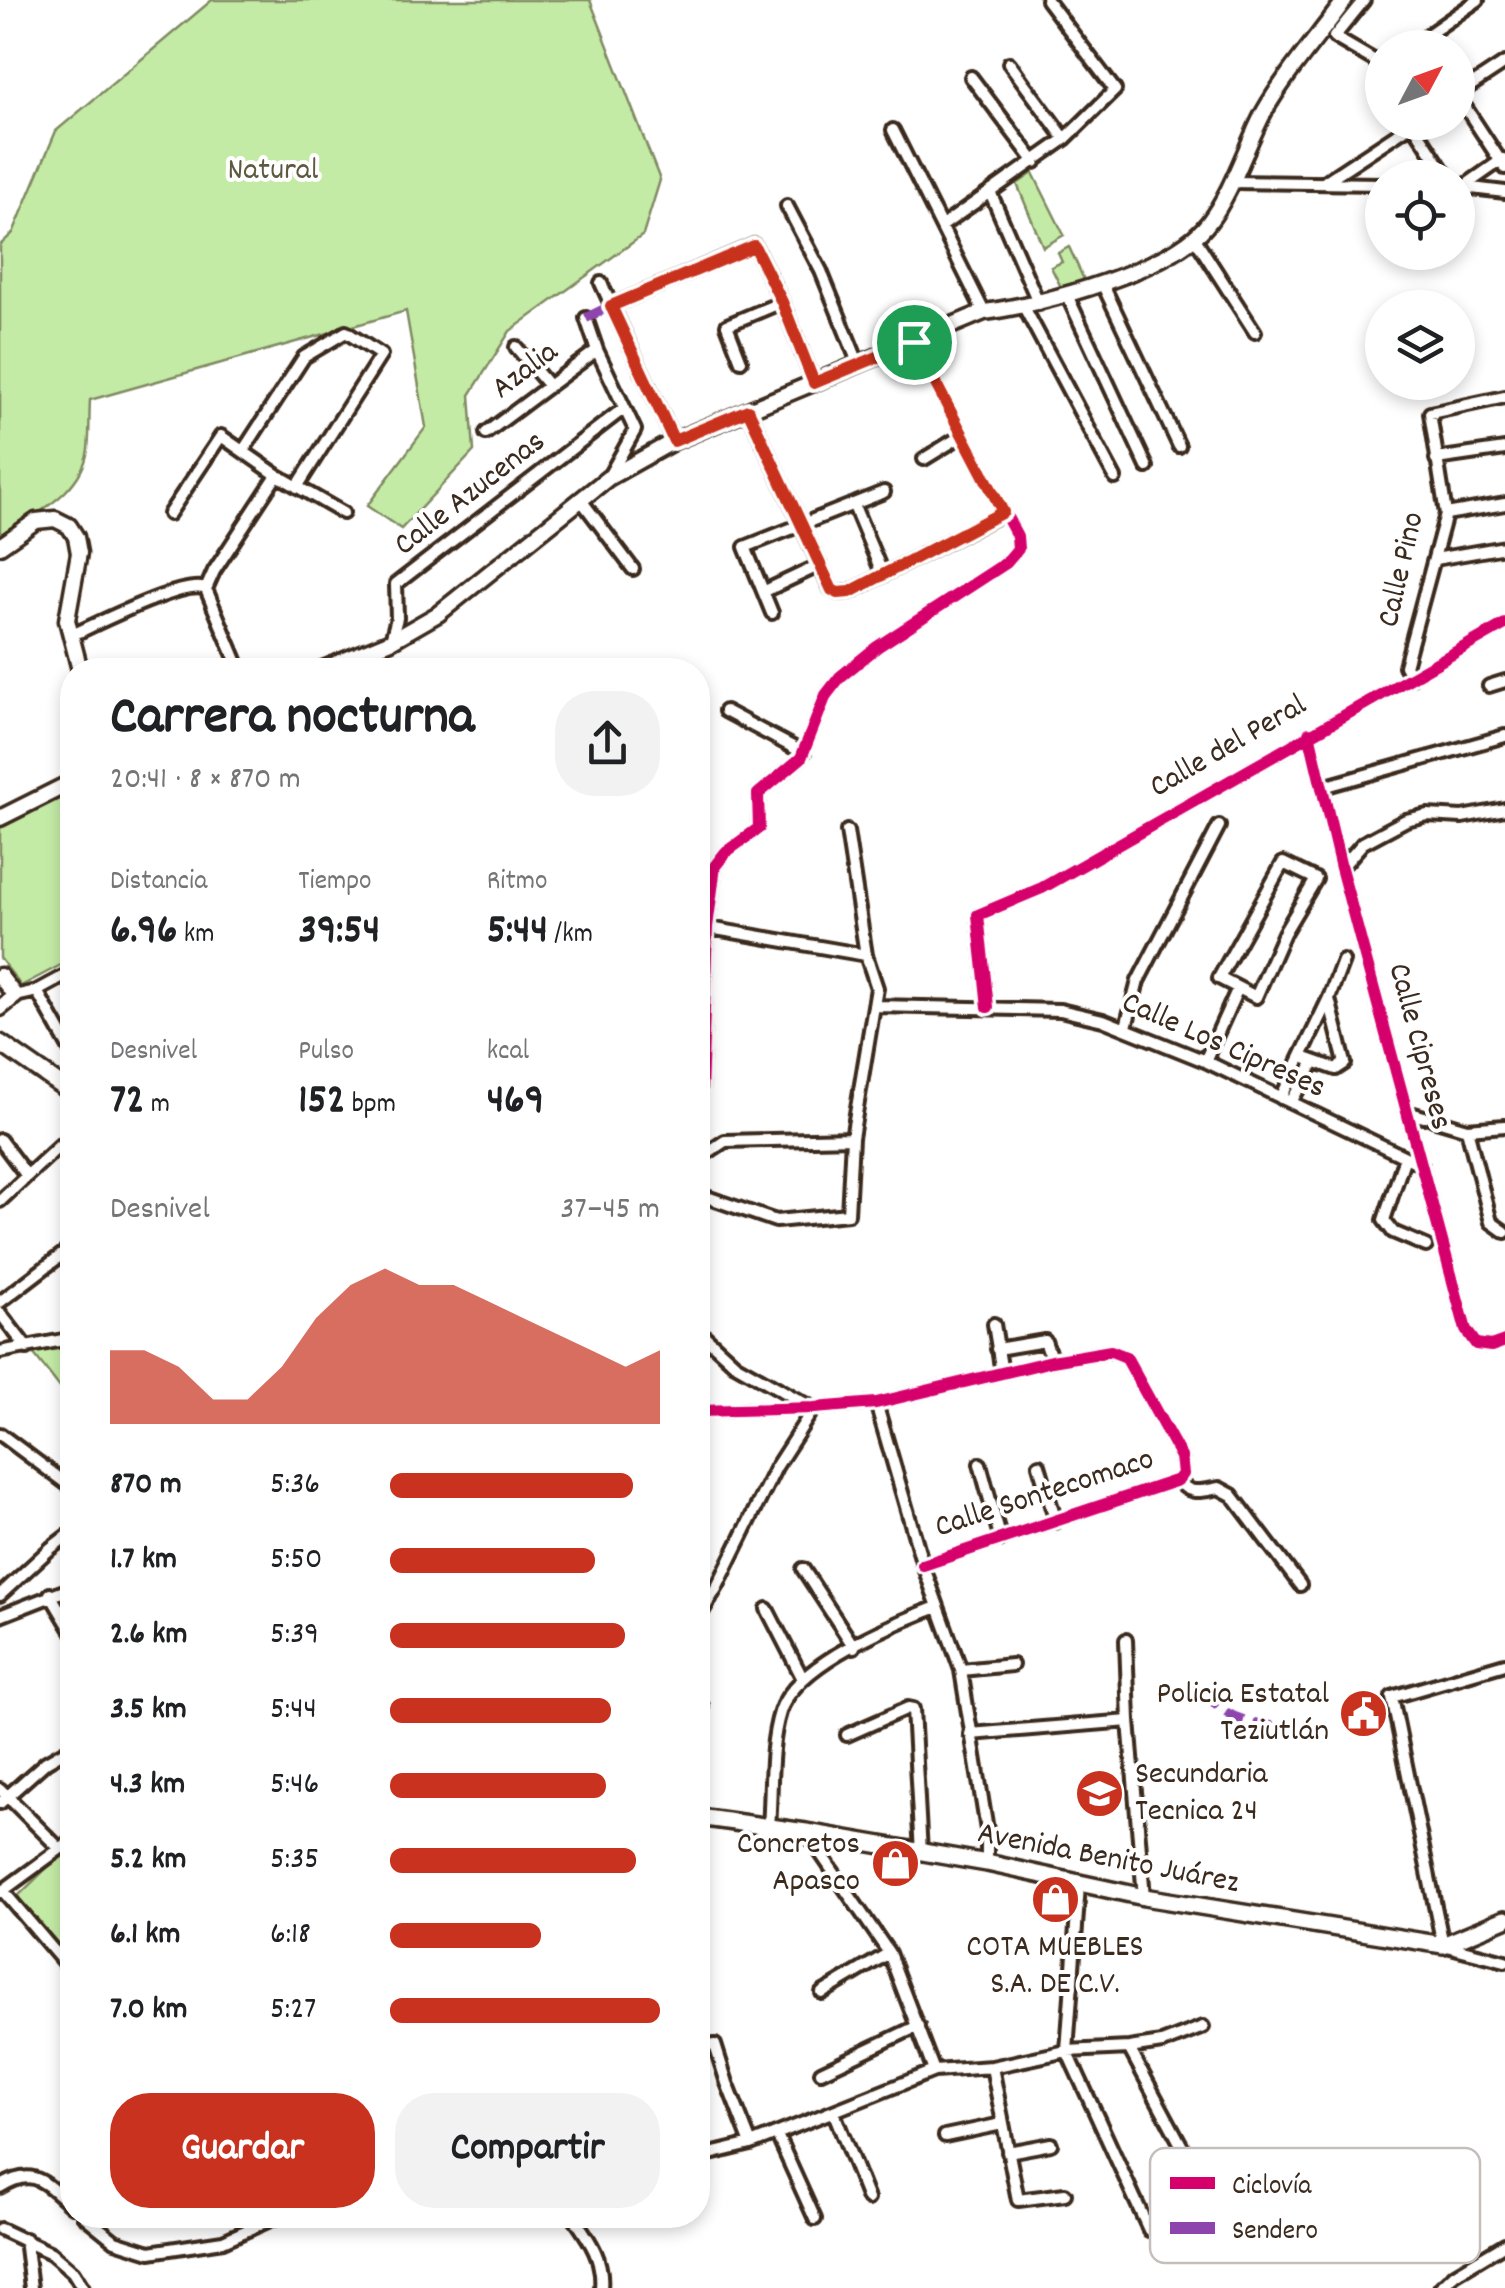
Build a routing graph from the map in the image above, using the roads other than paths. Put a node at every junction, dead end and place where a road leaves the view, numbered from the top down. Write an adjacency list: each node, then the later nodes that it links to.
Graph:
1 (1047, 0): 13 (street)
2 (1346, 0): 18 (main road)
3 (1364, 0): 6 (street)
4 (1478, 0): 5 (street)
5 (1434, 30)
6 (1365, 56)
7 (1009, 64): 13 (street)
8 (1503, 68): 10 (street)
9 (971, 77): 15 (street)
10 (1475, 85)
11 (1475, 120): 16 (street)
12 (893, 130): 25 (street)
13 (1065, 139): 15 (street)
14 (1388, 140): 19 (street)
15 (1034, 162): 23 (street)
16 (1503, 162): 17 (street)
17 (1475, 178)
18 (1231, 182): 19 (street); 26 (main road)
19 (1325, 182): 20 (street)
20 (1365, 183)
21 (1475, 189): 22 (street)
22 (1505, 192)
23 (991, 194): 25 (street); 32 (street)
24 (787, 206): 40 (street)
25 (942, 226): 33 (street)
26 (1194, 237): 28 (main road); 35 (street)
27 (600, 283): 31 (street)
28 (1102, 284): 29 (main road); 49 (street)
29 (1067, 295): 32 (main road); 54 (street)
30 (782, 302): 31 (street); 39 (street); 41 (street)
31 (611, 306): 48 (street)
32 (1032, 306): 33 (main road); 57 (street)
33 (984, 312): 36 (main road)
34 (586, 318): 38 (street)
35 (1256, 332)
36 (914, 342): 40 (main road); 47 (street)
37 (516, 347): 42 (street)
38 (596, 350): 42 (street, Azalia); 44 (street)
39 (741, 361)
40 (859, 365): 41 (main road)
41 (814, 383): 45 (main road)
42 (548, 386): 46 (street, Azalia)
43 (1505, 397): 53 (street, Calle Pino)
44 (623, 409): 56 (street); 79 (street, Calle Azucenas)
45 (748, 410): 48 (main road); 67 (street)
46 (486, 434)
47 (964, 435): 52 (street); 63 (street)
48 (674, 441): 56 (main road)
49 (1179, 446)
50 (1505, 450): 53 (street)
51 (242, 451): 55 (street); 58 (street); 64 (street)
52 (924, 459)
53 (1436, 459): 66 (street, Calle Pino)
54 (1147, 467)
55 (277, 475): 58 (street); 74 (street)
56 (608, 478): 60 (main road)
57 (1115, 478)
58 (297, 486): 65 (street)
59 (884, 492): 62 (street)
60 (581, 500): 72 (street); 79 (main road)
61 (1505, 504): 66 (street)
62 (854, 506): 67 (street); 73 (street)
63 (1003, 512): 73 (street); 89 (street)
64 (169, 514)
65 (343, 514)
66 (1446, 514): 70 (street, Calle Pino)
67 (802, 526): 71 (street); 75 (street)
68 (0, 546): 78 (main road)
69 (1505, 547): 70 (street)
70 (1436, 559): 83 (street, Calle Pino)
71 (820, 565): 73 (street); 75 (street)
72 (633, 569)
73 (883, 575)
74 (206, 589): 78 (street); 81 (street)
75 (765, 591): 76 (street)
76 (772, 614)
77 (1505, 624): 83 (street, Calle del Peral)
78 (70, 636): 80 (main road)
79 (391, 642): 82 (main road)
80 (76, 658)
81 (235, 658)
82 (358, 658)
83 (1412, 678): 87 (street, Calle del Peral)
84 (1505, 681): 85 (street)
85 (1489, 686)
86 (725, 711): 89 (street)
87 (1310, 733): 91 (street, Calle Cipreses); 109 (street, Calle del Peral)
88 (1505, 736): 91 (street)
89 (804, 753): 97 (street)
90 (60, 787): 93 (main road)
91 (1323, 787): 96 (street, Calle Cipreses)
92 (1505, 809): 96 (street)
93 (1, 814)
94 (1219, 826): 110 (street)
95 (847, 831): 99 (street)
96 (1341, 868): 117 (street, Calle Cipreses)
97 (710, 889)
98 (710, 927): 99 (street)
99 (866, 955): 107 (street)
100 (1343, 961): 106 (street)
101 (0, 976): 105 (main road)
102 (60, 979): 104 (street)
103 (1238, 988): 103 (street); 114 (street)
104 (38, 991): 105 (street); 111 (street)
105 (15, 996): 108 (main road)
106 (1329, 998): 113 (street); 113 (street)
107 (876, 1006): 109 (street, Calle Los Cipreses); 120 (street)
108 (0, 1008)
109 (988, 1008): 110 (street, Calle Los Cipreses)
110 (1126, 1028): 114 (street, Calle Los Cipreses)
111 (60, 1031)
112 (0, 1043): 115 (main road)
113 (1308, 1060): 116 (street)
114 (1205, 1061): 116 (street, Calle Los Cipreses)
115 (60, 1085)
116 (1286, 1100): 124 (street, Calle Los Cipreses)
117 (1408, 1112): 119 (street); 125 (street, Calle Cipreses)
118 (1505, 1126): 119 (street)
119 (1467, 1128): 129 (street)
120 (852, 1138): 123 (street); 127 (street)
121 (0, 1140): 126 (street)
122 (60, 1145): 126 (street)
123 (710, 1151)
124 (1405, 1157): 125 (street, Calle Los Cipreses); 130 (street)
125 (1422, 1165): 137 (street, Calle Cipreses)
126 (27, 1176): 128 (street)
127 (710, 1198)
128 (0, 1201)
129 (1505, 1232)
130 (1426, 1246)
131 (60, 1256): 132 (street)
132 (0, 1302)
133 (0, 1313): 138 (street)
134 (994, 1324): 139 (street)
135 (60, 1340): 138 (street)
136 (710, 1341): 144 (street)
137 (1505, 1341)
138 (26, 1348): 140 (street)
139 (996, 1349): 141 (street); 142 (street)
140 (0, 1352)
141 (1052, 1360): 142 (street); 149 (street)
142 (1002, 1373): 143 (street)
143 (876, 1403): 144 (street); 154 (street)
144 (814, 1408): 145 (street); 160 (street)
145 (710, 1410)
146 (0, 1434): 150 (street)
147 (980, 1464): 152 (street)
148 (1039, 1465): 151 (street)
149 (1180, 1477): 151 (street, Calle Sontecomaco); 156 (street)
150 (60, 1479)
151 (1056, 1522): 152 (street, Calle Sontecomaco)
152 (1002, 1540): 154 (street, Calle Sontecomaco)
153 (60, 1541): 159 (street)
154 (923, 1566): 161 (street)
155 (803, 1569): 166 (street)
156 (1300, 1585)
157 (60, 1591): 158 (street)
158 (51, 1594): 162 (street); 164 (street)
159 (0, 1595)
160 (710, 1599)
161 (937, 1607): 166 (street); 169 (street)
162 (60, 1609)
163 (766, 1610): 170 (street)
164 (0, 1616)
165 (1126, 1640): 171 (street)
166 (854, 1646): 170 (street)
167 (1505, 1664): 186 (street)
168 (1012, 1665): 169 (street)
169 (961, 1670): 172 (street)
170 (803, 1679): 177 (street)
171 (1129, 1721): 172 (street); 184 (street)
172 (970, 1734): 181 (street)
173 (848, 1735): 180 (street)
174 (60, 1753): 175 (street)
175 (2, 1796): 179 (street)
176 (710, 1819): 177 (main road, Avenida Benito Juárez)
177 (769, 1826): 178 (main road, Avenida Benito Juárez)
178 (806, 1832): 180 (main road, Avenida Benito Juárez); 187 (street)
179 (60, 1848): 183 (street)
180 (922, 1854): 181 (main road, Avenida Benito Juárez)
181 (988, 1863): 182 (main road, Avenida Benito Juárez)
182 (1078, 1885): 184 (main road, Avenida Benito Juárez); 195 (street)
183 (2, 1892): 188 (street)
184 (1144, 1897): 186 (main road, Avenida Benito Juárez)
185 (1505, 1919): 186 (main road)
186 (1443, 1945): 189 (street)
187 (890, 1953): 190 (street); 191 (street)
188 (60, 1958)
189 (1505, 1961)
190 (822, 1993)
191 (918, 2026): 197 (street); 198 (street)
192 (1203, 2027): 194 (street)
193 (710, 2046): 203 (street)
194 (1129, 2048): 195 (street); 205 (street)
195 (1067, 2051): 196 (street); 216 (street)
196 (992, 2067): 197 (street); 200 (street)
197 (934, 2071): 199 (street)
198 (821, 2072)
199 (834, 2114): 201 (street); 211 (street)
200 (1002, 2124): 202 (street); 206 (street)
201 (777, 2135): 203 (street); 212 (street)
202 (945, 2136)
203 (751, 2144): 207 (street)
204 (1051, 2144): 206 (street)
205 (1183, 2148)
206 (1008, 2152): 209 (street)
207 (710, 2154)
208 (0, 2187): 210 (street)
209 (1065, 2194)
210 (60, 2196)
211 (868, 2199)
212 (814, 2220)
213 (100, 2228): 214 (street)
214 (245, 2228)
215 (581, 2228): 224 (street)
216 (1149, 2230)
217 (1, 2232): 218 (street)
218 (25, 2239): 222 (street); 223 (street)
219 (1505, 2244): 220 (street)
220 (1480, 2259)
221 (1473, 2263): 225 (street)
222 (31, 2288)
223 (83, 2288)
224 (601, 2288)
225 (1440, 2288)

